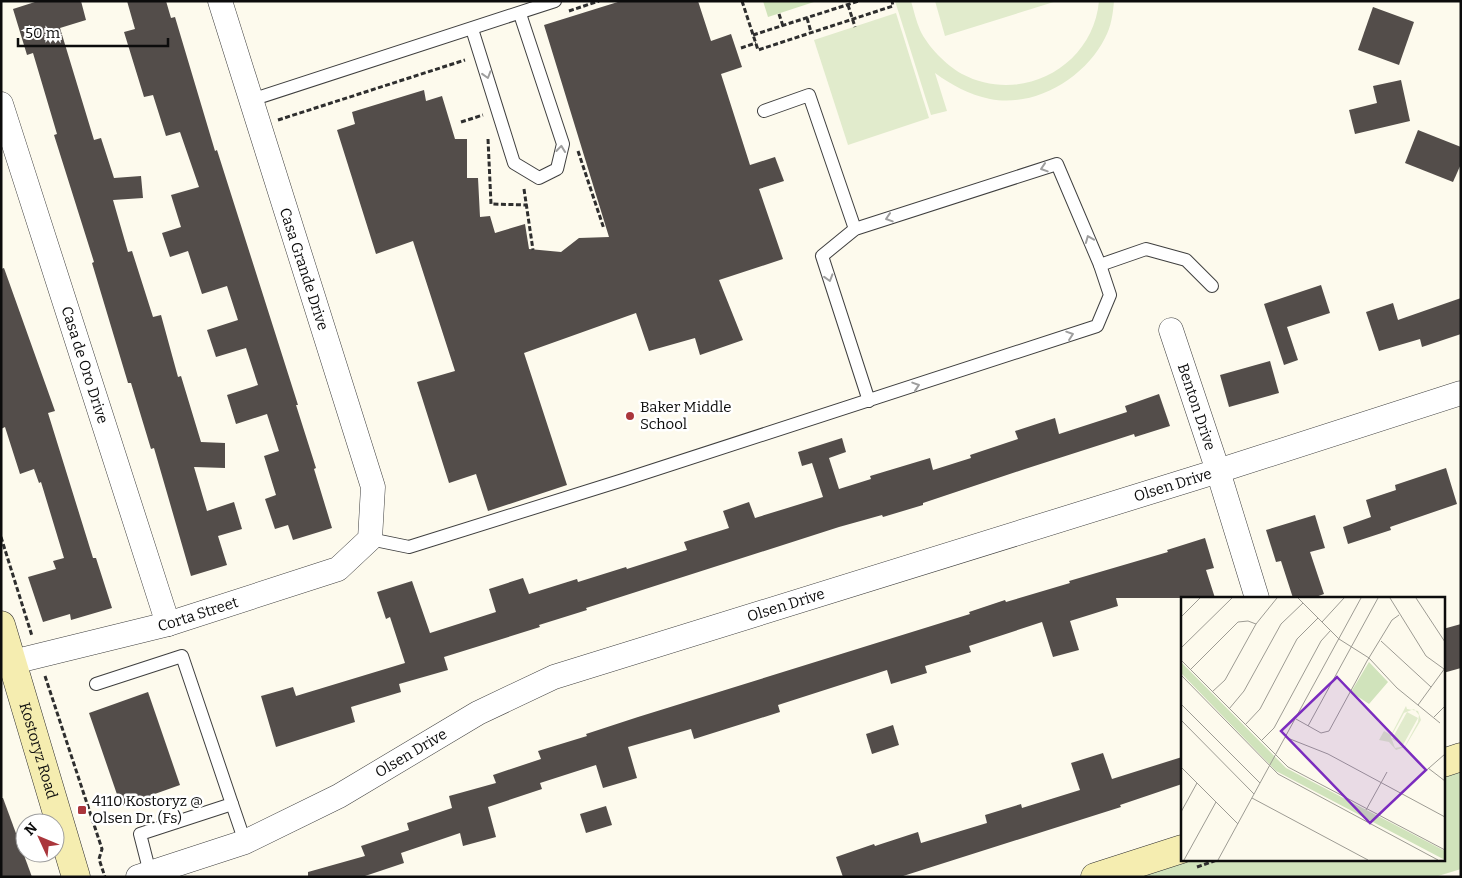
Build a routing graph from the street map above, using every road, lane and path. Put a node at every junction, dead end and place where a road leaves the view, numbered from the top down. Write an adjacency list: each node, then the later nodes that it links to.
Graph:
1 (220, 1): 21 (street, Casa Grande Drive)
2 (556, 1): 9 (lane)
3 (599, 1): 8 (path)
4 (742, 1): 17 (path)
5 (859, 1): 7 (path)
6 (892, 1): 12 (path)
7 (848, 5): 11 (path); 12 (path)
8 (564, 12)
9 (520, 14): 15 (lane); 15 (lane, one-way to 9)
10 (779, 14): 13 (path)
11 (807, 18): 13 (path); 16 (path)
12 (852, 20): 14 (path); 16 (path)
13 (782, 26): 17 (path)
14 (855, 27)
15 (472, 29): 21 (lane)
16 (811, 32): 18 (path)
17 (753, 35): 18 (path)
18 (756, 43): 19 (path)
19 (741, 48)
20 (466, 60): 26 (path)
21 (251, 100): 43 (street, Casa Grande Drive)
22 (1, 104): 45 (street, Casa de Oro Drive)
23 (481, 106): 25 (path)
24 (764, 111): 34 (lane)
25 (484, 115): 27 (path); 28 (path)
26 (275, 121)
27 (461, 122)
28 (486, 122)
29 (488, 138): 32 (path)
30 (578, 150): 33 (path)
31 (524, 189): 32 (path)
32 (527, 204): 35 (path)
33 (604, 229)
34 (855, 229): 36 (lane, one-way to 34); 40 (lane, one-way to 40)
35 (533, 250)
36 (1100, 265): 37 (lane); 40 (lane, one-way to 36)
37 (1212, 286)
38 (1171, 330): 41 (street, Benton Drive)
39 (1461, 393): 41 (street, Olsen Drive)
40 (869, 401): 43 (lane)
41 (1218, 471): 44 (street, Benton Drive); 52 (street, Olsen Drive)
42 (1, 537): 47 (path)
43 (370, 539): 45 (street, Corta Street)
44 (1257, 597)
45 (168, 624): 47 (street, Corta Street)
46 (1, 625): 47 (main road, Kostoryz Road)
47 (26, 659): 55 (main road, Kostoryz Road); 56 (path)
48 (96, 684): 51 (lane)
49 (1461, 757): 50 (main road)
50 (1444, 763)
51 (232, 804): 52 (lane); 54 (lane)
52 (245, 842): 54 (street, Olsen Drive)
53 (1181, 849): 57 (main road)
54 (144, 875)
55 (76, 877)
56 (105, 877)
57 (1095, 877)

